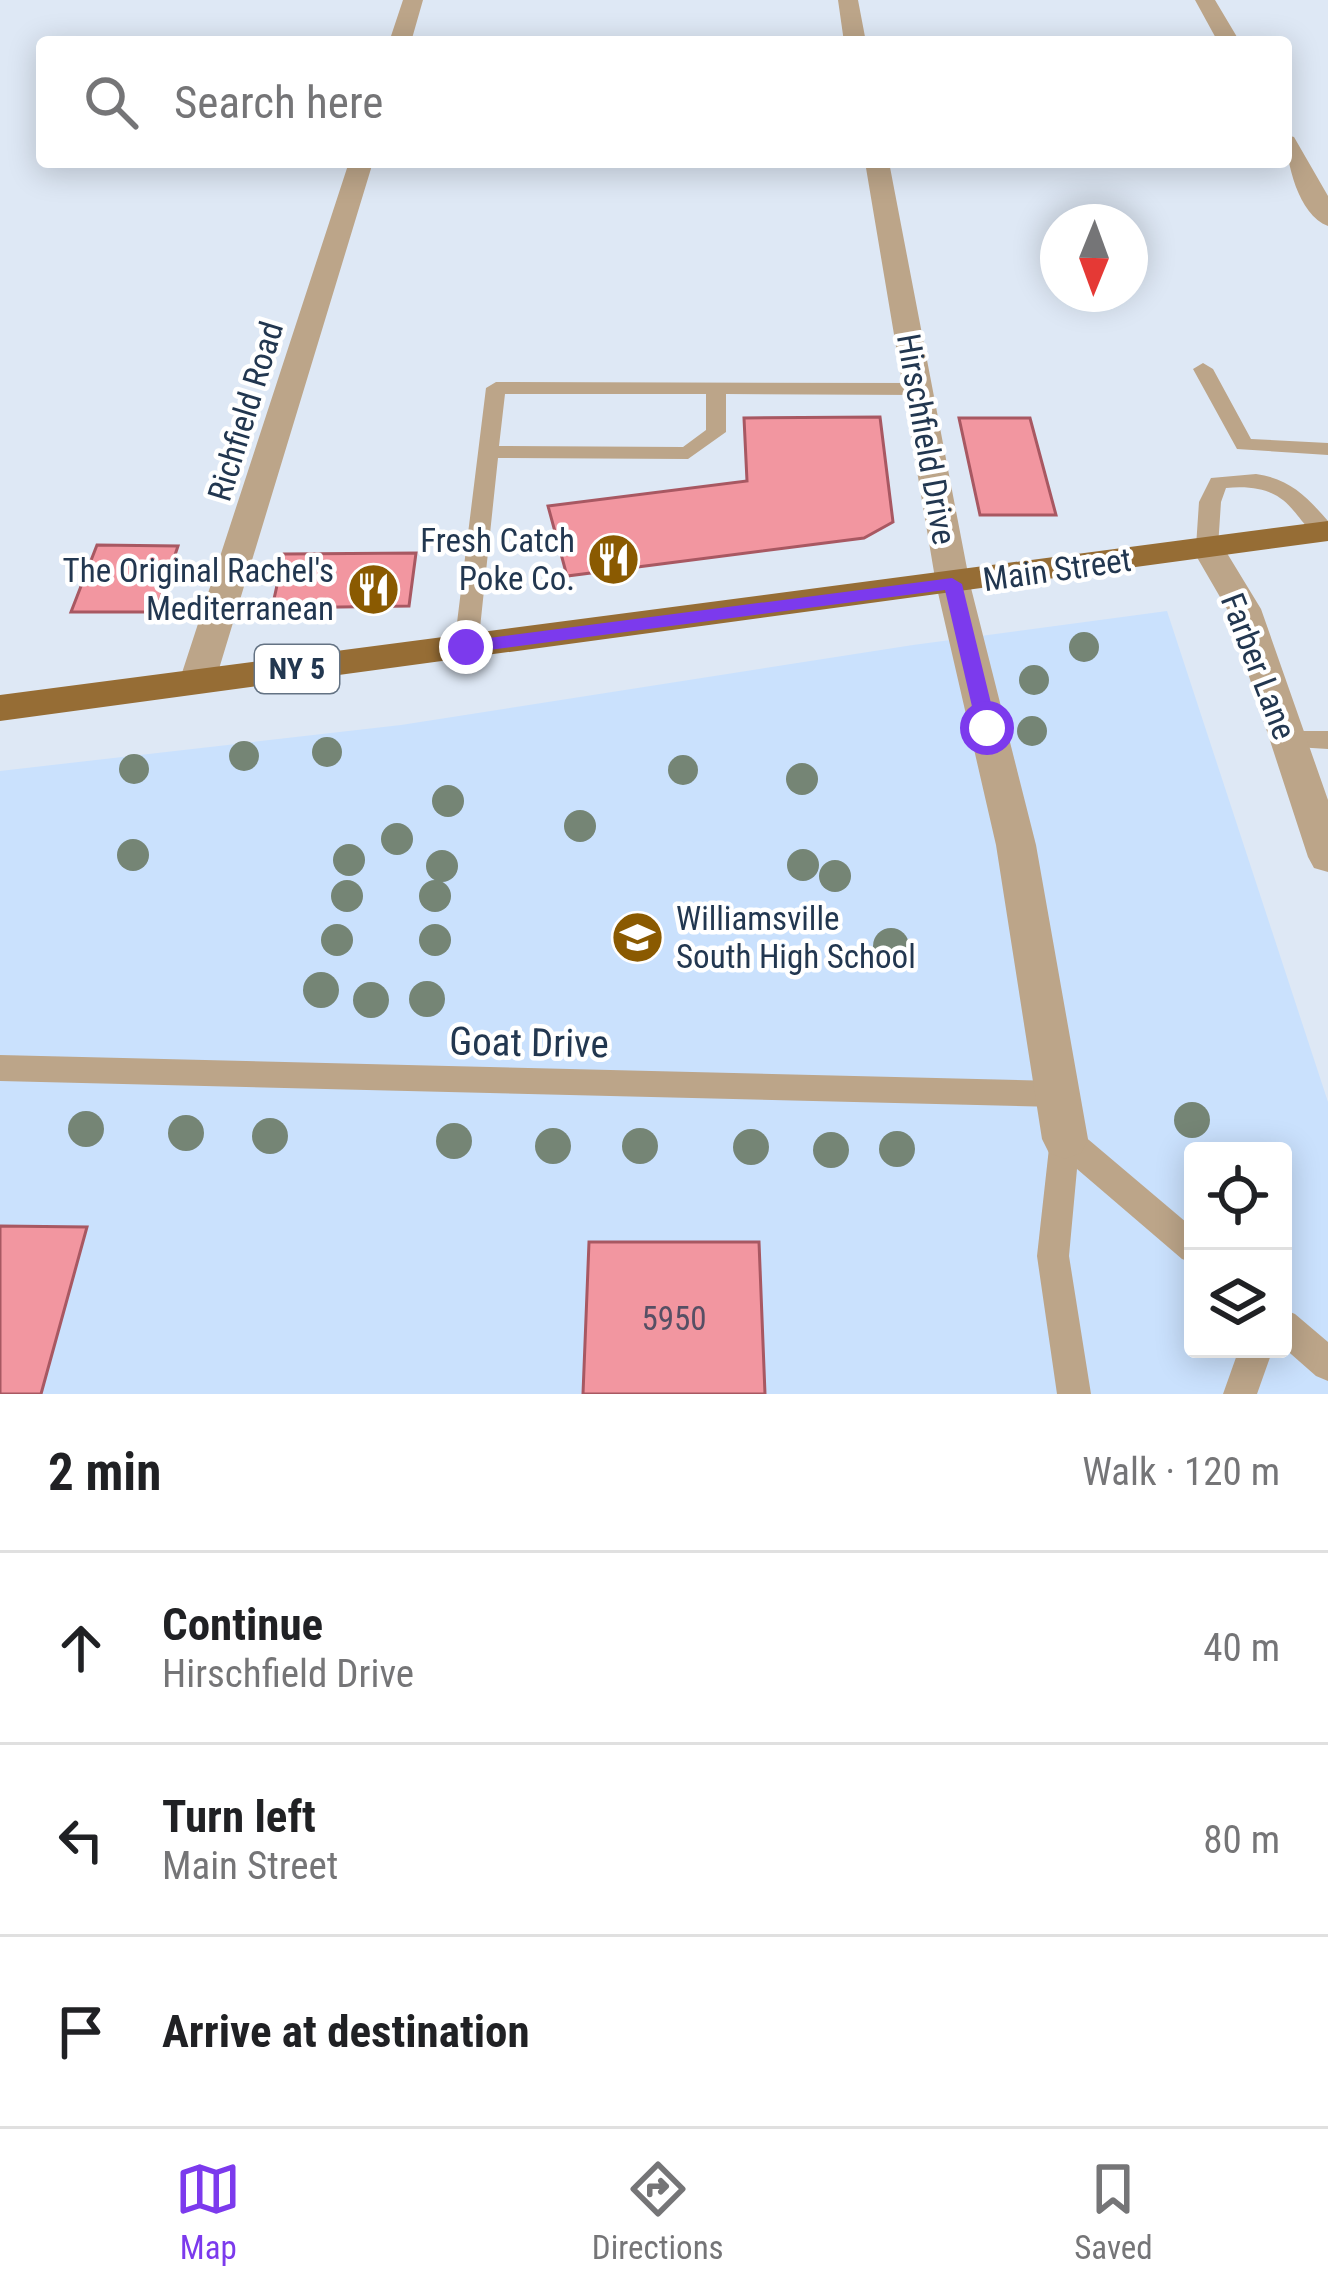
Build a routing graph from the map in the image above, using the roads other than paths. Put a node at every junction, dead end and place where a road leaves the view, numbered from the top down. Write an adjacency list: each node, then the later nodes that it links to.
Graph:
1 (413, 0): 4 (street)
2 (848, 0): 5 (street)
3 (1205, 0): 6 (street)
4 (402, 36)
5 (854, 36)
6 (1226, 36)
7 (1292, 153): 10 (street)
8 (360, 168): 22 (street, Richfield Road)
9 (878, 168): 13 (street, Hirschfield Drive)
10 (1328, 218)
11 (1203, 368): 14 (lane)
12 (716, 389): 13 (lane); 16 (lane); 16 (lane)
13 (919, 389): 20 (street, Hirschfield Drive)
14 (1244, 446): 15 (lane); 17 (lane)
15 (1328, 449)
16 (489, 452): 21 (lane)
17 (1264, 477): 18 (lane); 19 (lane)
18 (1326, 531): 19 (main road, Main Street / NY 5)
19 (1207, 547): 20 (main road, Main Street / NY 5); 24 (street, Farber Lane)
20 (952, 584): 21 (main road, Main Street / NY 5); 28 (street, Hirschfield Drive)
21 (466, 647): 22 (main road, Main Street / NY 5)
22 (197, 682): 23 (main road, Main Street / NY 5)
23 (0, 708)
24 (1289, 740): 25 (lane); 26 (street, Farber Lane)
25 (1328, 740)
26 (1328, 856)
27 (0, 1068): 28 (lane, Goat Drive)
28 (1057, 1094): 29 (street, Hirschfield Drive)
29 (1065, 1138): 30 (lane); 34 (lane)
30 (1184, 1240)
31 (1292, 1333): 33 (lane)
32 (1253, 1358): 35 (lane)
33 (1328, 1364)
34 (1074, 1394)
35 (1240, 1394)

